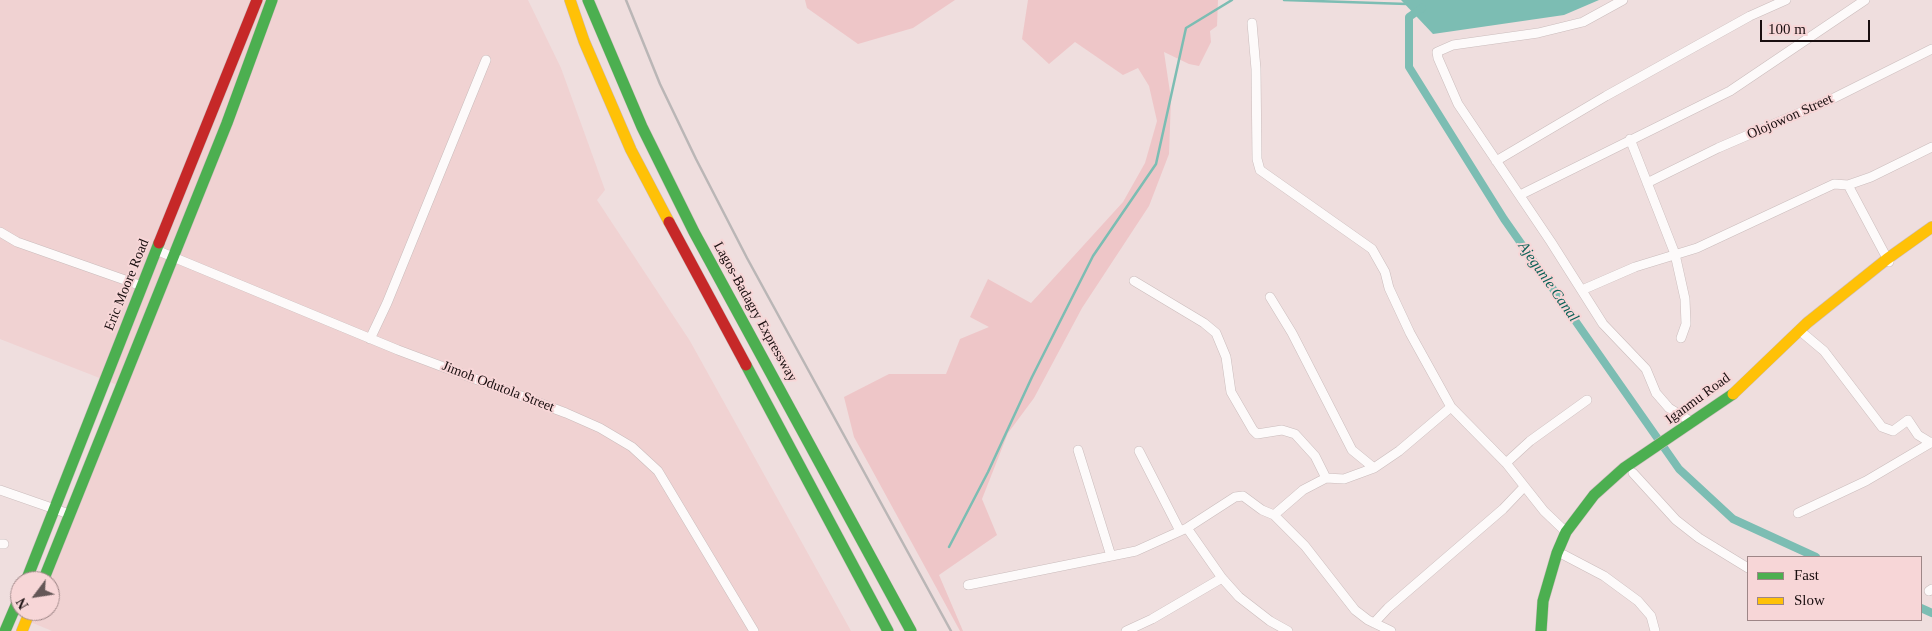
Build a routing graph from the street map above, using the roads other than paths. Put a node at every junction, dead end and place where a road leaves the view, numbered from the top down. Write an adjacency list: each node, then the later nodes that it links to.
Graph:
1 (257, 0): 20 (main road, Eric Moore Road)
2 (570, 0): 59 (main road)
3 (588, 0): 60 (main road, Lagos-Badagry Expressway)
4 (1623, 0): 13 (street)
5 (1786, 0): 13 (street)
6 (1865, 0): 11 (street)
7 (270, 1): 22 (main road)
8 (1252, 24): 32 (street)
9 (1932, 49): 14 (street, Olojowon Street)
10 (486, 60): 30 (street)
11 (1630, 139): 14 (street); 16 (street)
12 (1932, 147): 15 (street)
13 (1496, 161): 16 (street)
14 (1647, 183): 21 (street)
15 (1848, 185): 21 (street); 23 (street)
16 (1520, 195): 26 (street)
17 (1932, 227): 23 (main road, Iganmu Road)
18 (0, 232): 25 (street)
19 (1932, 232): 23 (main road, Iganmu Road)
20 (156, 250): 22 (street, Jimoh Odutola Street); 25 (main road, Eric Moore Road)
21 (1675, 254): 26 (street); 29 (street)
22 (172, 257): 30 (street, Jimoh Odutola Street); 46 (main road)
23 (1888, 260): 28 (main road, Iganmu Road)
24 (1134, 281): 41 (street)
25 (142, 286): 44 (main road, Eric Moore Road)
26 (1582, 290): 33 (street)
27 (1270, 297): 40 (street)
28 (1800, 332): 33 (main road, Iganmu Road); 34 (main road, Iganmu Road); 35 (street)
29 (1681, 338)
30 (370, 339): 58 (street, Jimoh Odutola Street)
31 (1587, 400): 38 (street)
32 (1451, 407): 38 (street); 40 (street)
33 (1692, 422): 34 (main road, Iganmu Road)
34 (1682, 433): 39 (main road, Iganmu Road)
35 (1931, 443): 45 (street)
36 (1078, 450): 51 (street)
37 (1139, 451): 48 (street)
38 (1506, 463): 42 (street)
39 (1638, 467): 49 (main road, Iganmu Road); 50 (main road, Iganmu Road); 52 (street)
40 (1374, 468): 41 (street)
41 (1326, 478): 47 (street)
42 (1524, 487): 49 (street); 57 (street)
43 (0, 490): 44 (street)
44 (56, 507): 46 (street); 53 (main road, Eric Moore Road)
45 (1798, 513)
46 (69, 514): 54 (main road)
47 (1274, 515): 48 (street); 57 (street)
48 (1184, 530): 51 (street); 55 (street)
49 (1566, 532): 64 (main road, Iganmu Road)
50 (1564, 555): 65 (main road, Iganmu Road); 66 (street)
51 (1111, 556): 56 (street)
52 (1747, 567)
53 (30, 571)
54 (47, 571)
55 (1222, 578): 61 (street); 62 (street)
56 (968, 585)
57 (1374, 623): 63 (street)
58 (754, 631)
59 (888, 631)
60 (911, 631)
61 (1126, 631)
62 (1288, 631)
63 (1391, 631)
64 (1541, 631)
65 (1548, 631)
66 (1655, 631)

